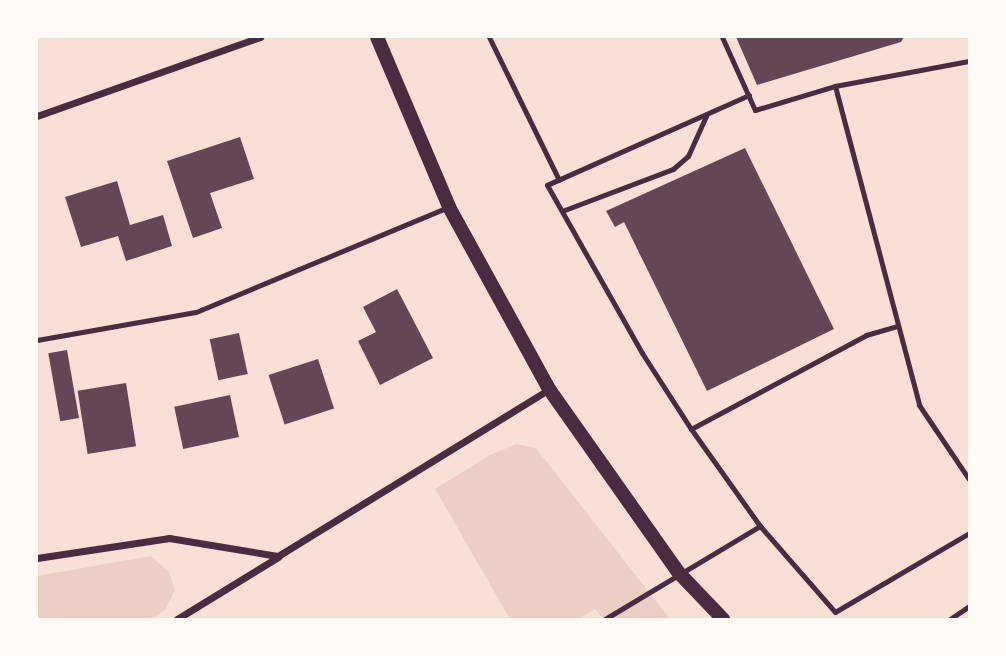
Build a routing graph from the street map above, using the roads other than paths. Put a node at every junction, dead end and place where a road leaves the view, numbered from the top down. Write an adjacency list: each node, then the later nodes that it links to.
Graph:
1 (260, 37): 9 (street)
2 (377, 37): 11 (main road)
3 (489, 37): 10 (lane)
4 (722, 37): 7 (lane)
5 (969, 61): 6 (lane)
6 (835, 86): 7 (lane); 13 (lane)
7 (749, 95): 8 (lane)
8 (707, 114): 10 (lane); 12 (lane)
9 (37, 116)
10 (559, 180): 12 (lane)
11 (449, 207): 14 (lane); 15 (main road)
12 (562, 211): 16 (lane)
13 (898, 326): 16 (lane); 17 (lane)
14 (37, 340)
15 (549, 389): 20 (street); 22 (main road)
16 (691, 429): 18 (lane)
17 (969, 479)
18 (760, 526): 19 (lane); 22 (lane)
19 (969, 533)
20 (278, 556): 21 (street); 24 (street)
21 (37, 558)
22 (679, 573): 25 (lane); 26 (main road)
23 (969, 607): 27 (lane)
24 (177, 619)
25 (605, 619)
26 (723, 619)
27 (950, 619)

